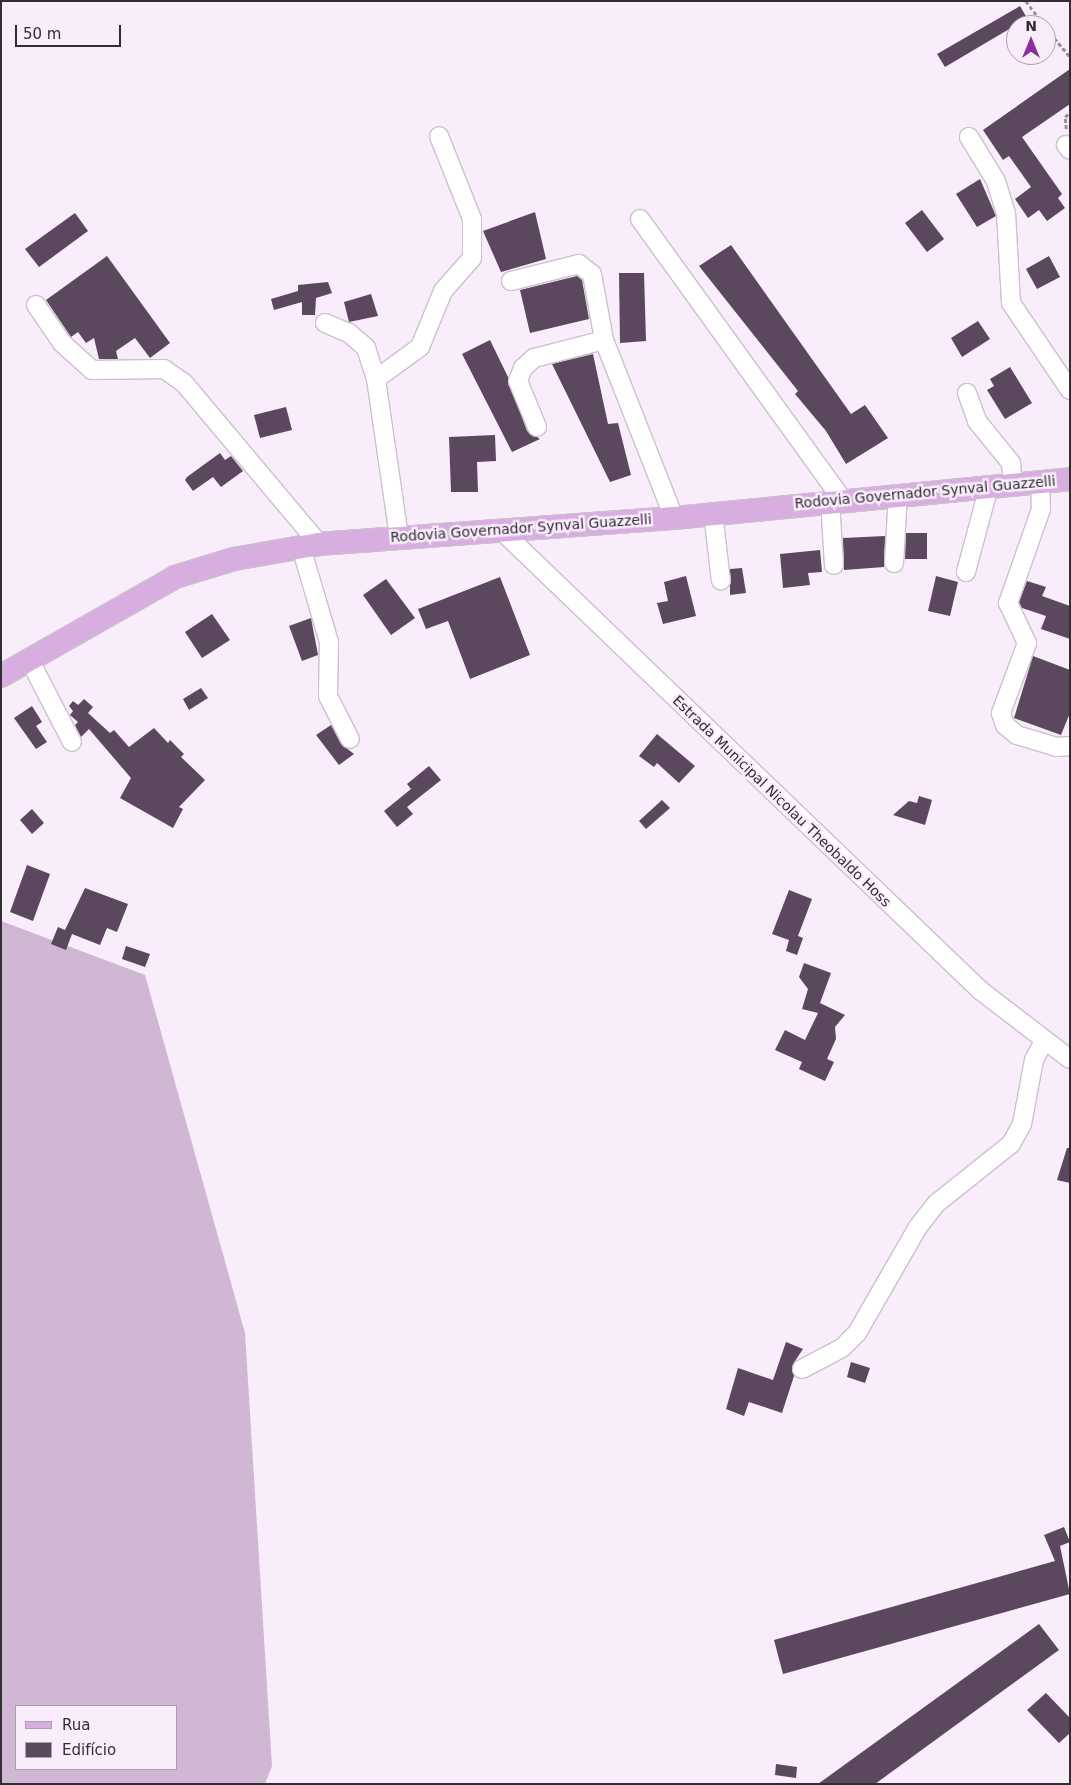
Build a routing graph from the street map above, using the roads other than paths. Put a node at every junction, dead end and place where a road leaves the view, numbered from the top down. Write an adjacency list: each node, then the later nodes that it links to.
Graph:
1 (439, 136): 8 (street)
2 (969, 137): 9 (street)
3 (640, 219): 17 (street)
4 (511, 281): 7 (street)
5 (36, 305): 22 (street)
6 (325, 323): 8 (street)
7 (604, 340): 11 (street); 19 (street)
8 (376, 379): 21 (street)
9 (1070, 390)
10 (967, 393): 14 (street)
11 (538, 427)
12 (1070, 479): 13 (main road, Rodovia Governador Synval Guazzelli)
13 (1040, 481): 14 (main road, Rodovia Governador Synval Guazzelli); 31 (street)
14 (1012, 484): 15 (main road, Rodovia Governador Synval Guazzelli)
15 (989, 486): 16 (main road, Rodovia Governador Synval Guazzelli); 25 (street)
16 (898, 494): 17 (main road, Rodovia Governador Synval Guazzelli); 23 (street)
17 (836, 499): 18 (main road, Rodovia Governador Synval Guazzelli); 24 (street)
18 (713, 513): 19 (main road, Rodovia Governador Synval Guazzelli); 26 (street)
19 (674, 518): 20 (main road, Rodovia Governador Synval Guazzelli)
20 (504, 532): 21 (main road, Rodovia Governador Synval Guazzelli); 32 (street, Estrada Municipal Nicolau Theobaldo Hoss)
21 (399, 536): 22 (main road, Rodovia Governador Synval Guazzelli)
22 (310, 545): 27 (main road, Rodovia Governador Synval Guazzelli); 29 (street)
23 (894, 563)
24 (834, 565)
25 (966, 572)
26 (721, 581)
27 (30, 661): 28 (main road, Rodovia Governador Synval Guazzelli); 30 (street)
28 (1, 676)
29 (350, 739)
30 (72, 742)
31 (1070, 746)
32 (1044, 1041): 33 (street, Estrada Municipal Nicolau Theobaldo Hoss); 34 (street)
33 (1070, 1059)
34 (802, 1368)

